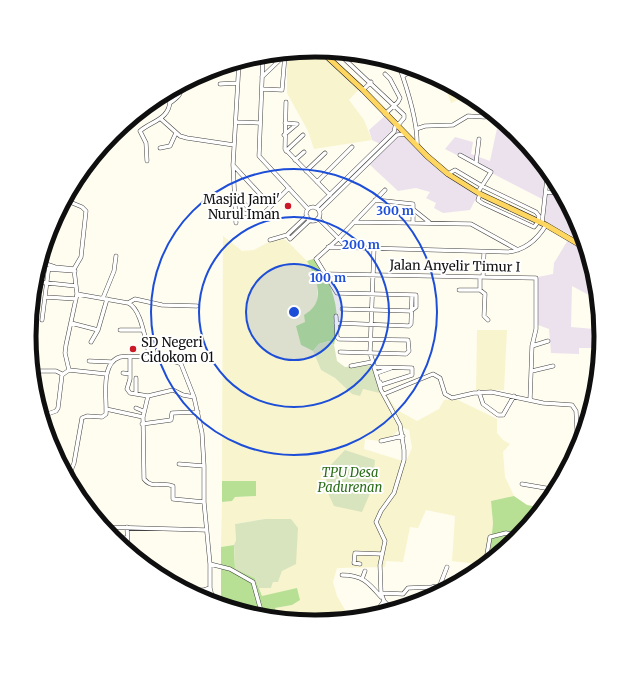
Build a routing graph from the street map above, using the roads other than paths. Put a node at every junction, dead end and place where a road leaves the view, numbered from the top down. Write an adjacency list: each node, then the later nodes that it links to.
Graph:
1 (328, 58): 18 (main road)
2 (280, 59): 6 (street)
3 (285, 59): 17 (street)
4 (344, 59): 14 (street)
5 (274, 60): 6 (street)
6 (278, 61): 13 (street)
7 (263, 62): 13 (street)
8 (238, 68): 15 (street)
9 (401, 71): 12 (street)
10 (408, 73): 12 (street)
11 (385, 74): 23 (street)
12 (403, 76): 31 (street)
13 (262, 77): 17 (street)
14 (371, 82): 18 (street); 23 (street)
15 (237, 83): 16 (street); 27 (street)
16 (220, 84)
17 (262, 89): 29 (street)
18 (363, 90): 24 (main road)
19 (181, 92): 22 (street)
20 (169, 98): 22 (street)
21 (286, 102): 28 (street)
22 (170, 103): 26 (street)
23 (394, 105): 24 (street); 30 (street)
24 (385, 114): 30 (main road)
25 (485, 117): 31 (street)
26 (162, 119): 32 (street); 49 (street)
27 (236, 122): 29 (street); 40 (street)
28 (285, 122): 35 (street); 35 (street)
29 (260, 123): 57 (street)
30 (397, 124): 33 (street); 34 (main road)
31 (416, 128): 41 (street)
32 (176, 133): 37 (street); 39 (street)
33 (395, 134): 34 (street); 63 (street); 68 (street)
34 (406, 134): 41 (main road)
35 (284, 135): 44 (street)
36 (303, 135): 44 (street)
37 (180, 136): 39 (street); 40 (street)
38 (479, 139): 50 (street)
39 (173, 141): 43 (street)
40 (234, 145): 51 (street)
41 (418, 146): 53 (main road)
42 (352, 147): 55 (street)
43 (160, 148)
44 (286, 151): 48 (street)
45 (304, 152): 48 (street)
46 (325, 153): 52 (street)
47 (460, 155): 50 (street)
48 (295, 160): 52 (street)
49 (147, 161)
50 (476, 163): 56 (street)
51 (232, 165): 62 (street); 66 (street)
52 (306, 171): 55 (street)
53 (448, 174): 56 (street); 60 (main road)
54 (547, 180): 59 (street)
55 (317, 182): 63 (street)
56 (482, 186): 60 (street); 79 (street)
57 (289, 188): 66 (street); 67 (street)
58 (385, 190): 64 (street)
59 (546, 192): 61 (street); 79 (street)
60 (479, 193): 79 (main road)
61 (555, 193)
62 (235, 194): 70 (street); 72 (street)
63 (330, 195): 68 (street)
64 (375, 200): 69 (street); 75 (street)
65 (70, 202): 91 (street)
66 (271, 206): 72 (street)
67 (308, 209): 68 (street); 71 (street)
68 (318, 210): 73 (street)
69 (414, 210): 76 (street); 78 (street)
70 (236, 211): 72 (street); 77 (street)
71 (307, 216): 74 (street); 80 (street)
72 (257, 217)
73 (318, 218): 74 (street); 81 (street)
74 (310, 220): 80 (street)
75 (353, 222): 76 (street); 81 (street)
76 (413, 222): 78 (street)
77 (236, 223)
78 (430, 223): 87 (street)
79 (542, 223): 83 (main road); 87 (street)
80 (287, 236): 82 (street)
81 (338, 239): 84 (street); 85 (street)
82 (270, 240)
83 (579, 245)
84 (328, 247): 85 (street); 92 (street)
85 (347, 248): 86 (street)
86 (374, 249): 88 (street); 93 (street)
87 (518, 250): 88 (street)
88 (484, 252): 94 (street)
89 (116, 256): 104 (street)
90 (48, 267): 91 (street); 96 (street)
91 (75, 270): 97 (street)
92 (327, 274): 93 (street, Jalan Anyelir Timur I); 101 (street)
93 (372, 275): 94 (street, Jalan Anyelir Timur I); 101 (street)
94 (482, 277): 99 (street); 122 (street, Jalan Anyelir Timur I)
95 (41, 282): 96 (street)
96 (47, 283): 97 (street); 102 (street)
97 (76, 286): 100 (street)
98 (459, 290): 99 (street)
99 (480, 290): 112 (street)
100 (77, 294): 103 (street); 104 (street)
101 (372, 294): 108 (street); 109 (street)
102 (46, 297): 103 (street); 111 (street)
103 (76, 299): 113 (street)
104 (105, 299): 105 (street); 116 (street)
105 (128, 303): 106 (street); 118 (street)
106 (197, 306)
107 (342, 309): 108 (street)
108 (372, 310): 109 (street); 115 (street)
109 (411, 311): 115 (street)
110 (336, 316): 114 (street)
111 (42, 320)
112 (488, 320)
113 (71, 323): 116 (street); 133 (street)
114 (336, 323): 115 (street); 119 (street)
115 (372, 326): 119 (street)
116 (98, 330): 121 (street)
117 (120, 330): 118 (street)
118 (142, 330): 126 (street)
119 (371, 340): 124 (street); 124 (street)
120 (548, 340): 122 (street)
121 (91, 342)
122 (532, 346): 135 (street)
123 (340, 352): 124 (street)
124 (370, 353): 129 (street)
125 (130, 357): 126 (street); 128 (street); 140 (street)
126 (151, 358): 146 (street)
127 (89, 361): 128 (street)
128 (112, 362): 139 (street)
129 (373, 364): 130 (street); 132 (street); 137 (street); 144 (street)
130 (351, 366)
131 (553, 366): 135 (street)
132 (394, 367): 137 (street); 137 (street)
133 (69, 370): 138 (street); 139 (street)
134 (38, 371): 138 (street)
135 (532, 371): 148 (street)
136 (123, 373): 140 (street)
137 (377, 373)
138 (62, 374): 153 (street)
139 (106, 374): 150 (street)
140 (130, 374): 143 (street)
141 (136, 378): 143 (street)
142 (479, 392): 144 (street); 147 (street); 147 (street)
143 (136, 394): 145 (street)
144 (384, 394): 157 (street)
145 (148, 396): 146 (street); 151 (street)
146 (194, 396): 152 (street)
147 (514, 396): 148 (street)
148 (530, 400): 156 (street)
149 (136, 408): 151 (street)
150 (106, 409): 154 (street); 161 (street)
151 (143, 411): 154 (street)
152 (198, 412): 155 (street); 160 (street)
153 (47, 414)
154 (143, 417): 155 (street)
155 (142, 424): 164 (street)
156 (577, 434)
157 (402, 436): 158 (street); 172 (street)
158 (381, 441)
159 (179, 464): 160 (street)
160 (204, 466): 164 (street)
161 (71, 471)
162 (522, 484): 163 (street)
163 (550, 489)
164 (204, 502): 167 (street)
165 (127, 527): 166 (street); 167 (street); 170 (street)
166 (112, 528)
167 (206, 530): 174 (street)
168 (513, 534): 173 (street)
169 (122, 538): 170 (street)
170 (127, 538): 171 (street)
171 (127, 543)
172 (382, 554): 175 (street); 184 (street)
173 (486, 558)
174 (210, 564): 182 (street); 189 (street)
175 (360, 564)
176 (447, 567): 181 (street)
177 (365, 572): 179 (street)
178 (342, 575): 179 (street)
179 (362, 579): 186 (street)
180 (445, 584): 181 (street)
181 (440, 585): 184 (street)
182 (210, 588): 183 (street); 185 (street)
183 (198, 590)
184 (381, 592): 186 (street)
185 (212, 596)
186 (383, 599): 187 (street); 188 (street)
187 (389, 606)
188 (377, 609)
189 (261, 611)

